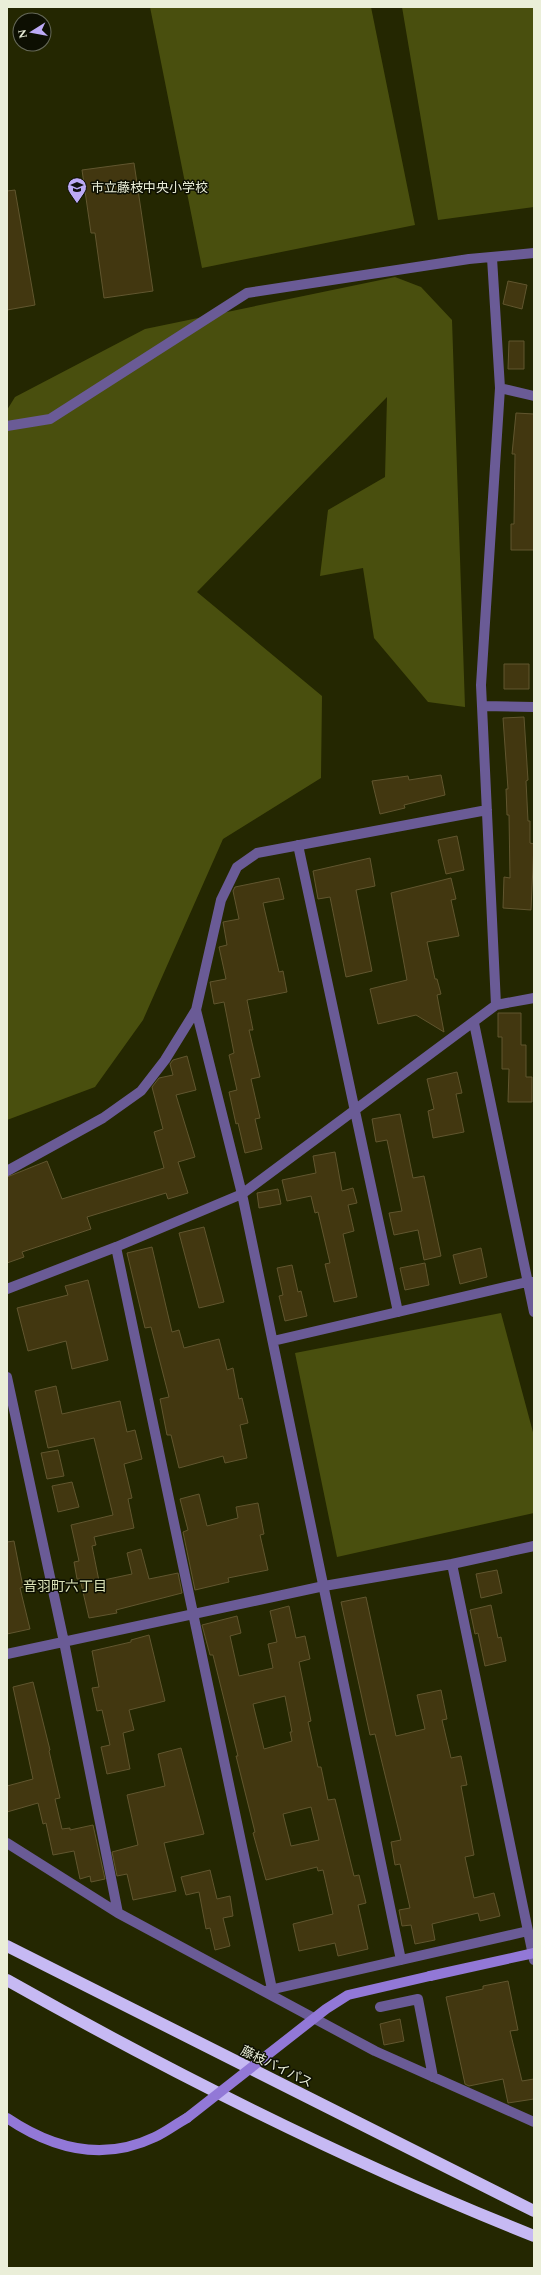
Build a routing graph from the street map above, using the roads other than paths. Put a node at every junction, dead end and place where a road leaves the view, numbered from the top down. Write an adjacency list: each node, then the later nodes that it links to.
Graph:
1 (534, 254): 2 (street)
2 (492, 258): 3 (street); 5 (street)
3 (500, 388): 4 (street); 6 (street)
4 (534, 396)
5 (7, 426)
6 (482, 706): 7 (street); 8 (street)
7 (534, 706)
8 (486, 810): 9 (street); 11 (street)
9 (298, 845): 12 (street); 14 (street)
10 (534, 998): 11 (street)
11 (496, 1005): 13 (street)
12 (196, 1010): 15 (street); 16 (street)
13 (474, 1023): 14 (street); 18 (street)
14 (355, 1111): 16 (street); 20 (street)
15 (7, 1171)
16 (242, 1194): 17 (street); 22 (street)
17 (116, 1247): 19 (street); 27 (street)
18 (531, 1282): 20 (street); 21 (street)
19 (7, 1289)
20 (398, 1312): 22 (street)
21 (534, 1312)
22 (273, 1341): 26 (street)
23 (7, 1376): 28 (street)
24 (534, 1546): 25 (street)
25 (452, 1564): 26 (street); 32 (street)
26 (324, 1586): 27 (street); 35 (street)
27 (193, 1614): 28 (street); 37 (street)
28 (64, 1642): 29 (street); 31 (street)
29 (7, 1654)
30 (7, 1843): 31 (street)
31 (118, 1914): 37 (street)
32 (528, 1930): 34 (street); 35 (street)
33 (7, 1946): 42 (highway, 藤枝バイパス)
34 (534, 1955): 40 (street, bridge)
35 (401, 1960): 37 (street)
36 (7, 1980): 43 (highway)
37 (268, 1990): 39 (street)
38 (380, 2007): 39 (street)
39 (433, 2077): 41 (street)
40 (7, 2118)
41 (534, 2122)
42 (534, 2211)
43 (534, 2236)

